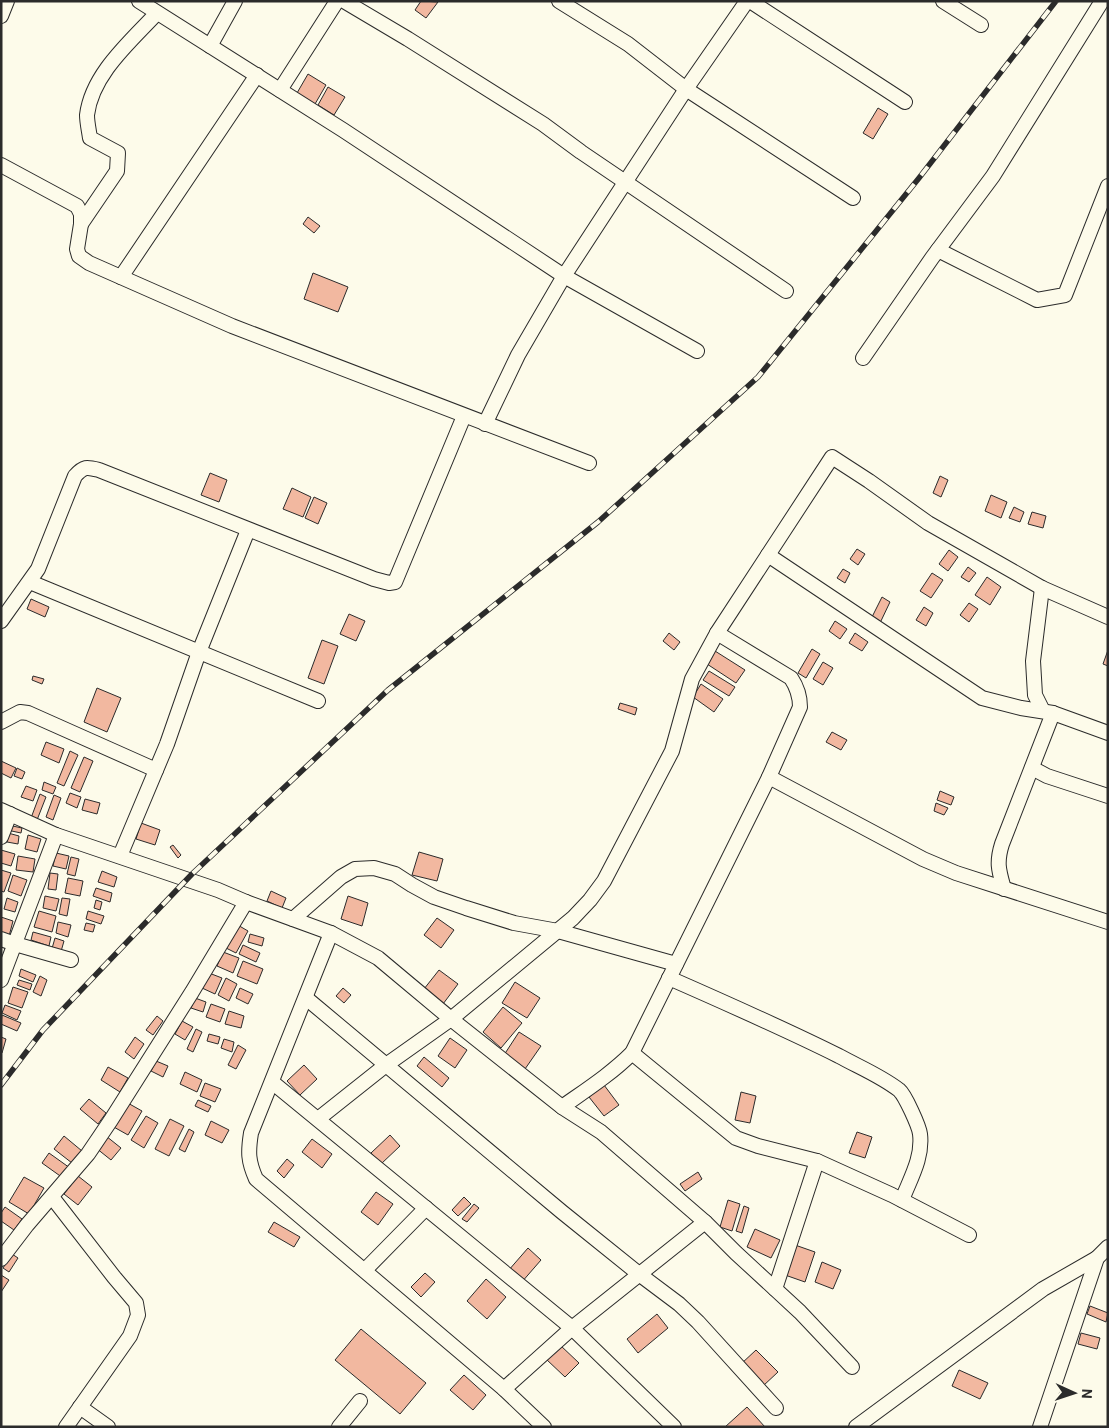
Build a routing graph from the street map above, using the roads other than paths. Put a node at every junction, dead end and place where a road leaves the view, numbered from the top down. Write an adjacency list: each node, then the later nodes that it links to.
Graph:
1 (7, 1): 11 (street)
2 (139, 1): 10 (street)
3 (235, 1): 13 (street)
4 (337, 1): 16 (street)
5 (344, 1): 19 (street)
6 (559, 1): 15 (street)
7 (748, 1): 15 (street); 17 (street)
8 (943, 1): 12 (street)
9 (1102, 1): 23 (street)
10 (157, 13): 13 (street); 22 (street)
11 (1, 16)
12 (981, 25)
13 (210, 46): 14 (street)
14 (257, 75): 16 (street); 25 (street)
15 (686, 89): 19 (street); 21 (street)
16 (280, 90): 24 (street)
17 (905, 102)
18 (1, 165): 22 (street)
19 (625, 182): 24 (street); 26 (street)
20 (1108, 186): 23 (street)
21 (853, 198)
22 (81, 224): 25 (street)
23 (938, 250): 28 (street)
24 (564, 276): 27 (street); 30 (street)
25 (121, 277): 29 (street)
26 (786, 290)
27 (697, 351)
28 (863, 358)
29 (464, 416): 30 (street); 32 (street)
30 (485, 424): 31 (street)
31 (589, 463)
32 (248, 530): 34 (street); 40 (street)
33 (768, 555): 35 (street); 39 (street); 42 (street)
34 (30, 582): 38 (street); 40 (street)
35 (1042, 588): 37 (street); 42 (street)
36 (1108, 603): 37 (street)
37 (1102, 615)
38 (1, 622)
39 (717, 633): 47 (street); 57 (street)
40 (199, 652): 41 (street); 46 (street)
41 (318, 701)
42 (1048, 712): 44 (street); 45 (street)
43 (1, 722): 46 (street)
44 (1108, 733)
45 (1032, 768): 48 (street); 53 (street)
46 (156, 770): 52 (street)
47 (769, 777): 53 (street); 62 (street)
48 (1108, 796)
49 (6, 812): 50 (street); 51 (street)
50 (56, 835): 52 (street); 60 (street)
51 (1, 837)
52 (120, 856): 54 (street)
53 (1004, 889): 56 (street)
54 (246, 902): 55 (street); 73 (street)
55 (293, 919): 57 (street); 58 (street)
56 (1108, 922)
57 (558, 931): 62 (street); 66 (street)
58 (331, 933): 65 (street); 66 (street)
59 (1, 939): 60 (street)
60 (15, 944): 61 (street); 64 (street)
61 (71, 960)
62 (676, 964): 63 (street)
63 (669, 978): 67 (street); 74 (street)
64 (1, 980)
65 (306, 998): 68 (street); 69 (street)
66 (451, 1019): 68 (street); 70 (street)
67 (632, 1053): 70 (street); 72 (street)
68 (386, 1065): 71 (street); 82 (street)
69 (272, 1082): 71 (street); 81 (street)
70 (562, 1107): 76 (street)
71 (318, 1119): 75 (street)
72 (817, 1161): 74 (street); 83 (street)
73 (52, 1197): 80 (street); 88 (street)
74 (902, 1200): 77 (street)
75 (426, 1208): 81 (street); 84 (street)
76 (705, 1222): 82 (street); 83 (street)
77 (969, 1235)
78 (1108, 1248): 79 (street)
79 (1097, 1258): 90 (street); 97 (street)
80 (1, 1259)
81 (365, 1270): 86 (street)
82 (639, 1274): 84 (street); 89 (street)
83 (775, 1289): 85 (street)
84 (572, 1328): 86 (street); 95 (street)
85 (852, 1367)
86 (504, 1389): 94 (street)
87 (360, 1401): 93 (street)
88 (80, 1407): 91 (street); 92 (street)
89 (776, 1408)
90 (862, 1422): 96 (street)
91 (66, 1427)
92 (108, 1427)
93 (339, 1427)
94 (544, 1427)
95 (674, 1427)
96 (879, 1427)
97 (1040, 1427)

